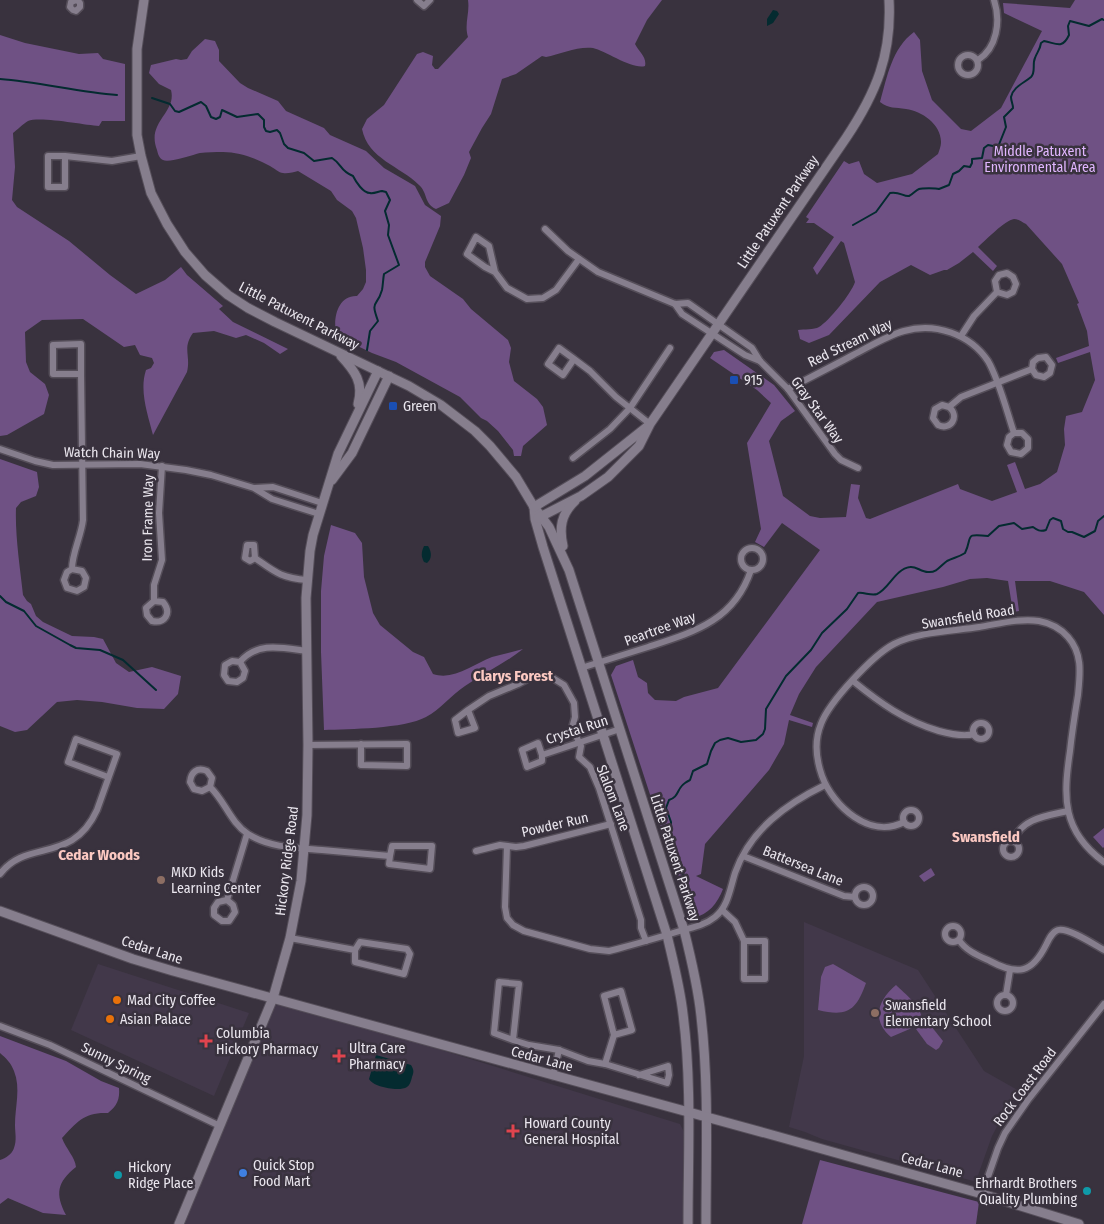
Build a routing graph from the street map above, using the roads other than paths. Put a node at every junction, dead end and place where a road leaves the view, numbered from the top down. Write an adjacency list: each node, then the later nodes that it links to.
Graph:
1 (144, 0): 8 (street, Little Patuxent Parkway)
2 (417, 0): 3 (street)
3 (430, 0)
4 (889, 0): 14 (street, Little Patuxent Parkway)
5 (994, 0): 6 (street)
6 (978, 60)
7 (65, 156): 7 (street); 8 (street)
8 (141, 156): 18 (street, Little Patuxent Parkway)
9 (545, 229): 10 (street)
10 (579, 260): 11 (street); 13 (street)
11 (494, 272): 11 (street)
12 (997, 292): 16 (street)
13 (674, 304): 14 (street, Gray Star Way); 15 (street, Gray Star Way)
14 (718, 323): 15 (street, Little Patuxent Parkway); 20 (street, Gray Star Way)
15 (711, 333): 20 (street, Gray Star Way); 30 (street, Little Patuxent Parkway)
16 (961, 336): 25 (street, Red Stream Way); 26 (street, Red Stream Way)
17 (670, 348): 28 (street)
18 (338, 352): 22 (street, Little Patuxent Parkway); 29 (street)
19 (574, 359): 28 (street)
20 (760, 361): 26 (street, Gray Star Way)
21 (1032, 369): 25 (street)
22 (378, 371): 24 (street, Little Patuxent Parkway); 29 (street, Hickory Ridge Road)
23 (81, 374): 23 (street); 34 (street)
24 (389, 376): 37 (street, Hickory Ridge Road); 41 (street, Little Patuxent Parkway)
25 (997, 383): 27 (street); 31 (street, Red Stream Way)
26 (788, 389): 36 (street, Gray Star Way)
27 (949, 406)
28 (630, 408): 30 (street); 33 (street)
29 (354, 419): 37 (street, Hickory Ridge Road)
30 (650, 424): 39 (street, Little Patuxent Parkway); 41 (street, Little Patuxent Parkway)
31 (1014, 433)
32 (0, 449): 34 (street, Watch Chain Way)
33 (573, 458)
34 (83, 465): 35 (street, Watch Chain Way); 45 (street)
35 (162, 466): 38 (street, Watch Chain Way); 49 (street, Iron Frame Way)
36 (858, 468)
37 (330, 482): 40 (street, Hickory Ridge Road)
38 (254, 488): 40 (street, Watch Chain Way); 42 (street, Watch Chain Way)
39 (581, 496): 43 (street, Little Patuxent Parkway); 46 (street)
40 (322, 503): 42 (street, Hickory Ridge Road)
41 (534, 507): 43 (street, Little Patuxent Parkway)
42 (319, 514): 48 (street, Hickory Ridge Road)
43 (539, 517): 46 (street, Little Patuxent Parkway); 53 (street, Little Patuxent Parkway)
44 (255, 558): 48 (street)
45 (72, 569)
46 (569, 570): 52 (street, Little Patuxent Parkway)
47 (750, 570): 52 (street, Peartree Way)
48 (307, 580): 50 (street, Hickory Ridge Road)
49 (154, 600)
50 (307, 651): 51 (street); 61 (street, Hickory Ridge Road)
51 (240, 662)
52 (600, 662): 53 (street, Peartree Way); 56 (street, Little Patuxent Parkway)
53 (581, 668): 58 (street, Little Patuxent Parkway)
54 (853, 681): 57 (street); 64 (street, Swansfield Road); 66 (street, Swansfield Road)
55 (468, 710): 59 (street, Slalom Lane)
56 (620, 729): 58 (street, Crystal Run); 82 (street, Little Patuxent Parkway)
57 (974, 734)
58 (603, 735): 59 (street, Crystal Run); 83 (street, Little Patuxent Parkway)
59 (580, 742): 62 (street, Crystal Run); 68 (street, Slalom Lane)
60 (361, 744): 60 (street); 61 (street)
61 (308, 745): 72 (street, Hickory Ridge Road)
62 (542, 755)
63 (108, 777): 63 (street); 77 (street)
64 (825, 785): 67 (street, Swansfield Road); 75 (street)
65 (210, 787): 69 (street)
66 (1068, 811): 70 (street); 76 (street, Swansfield Road)
67 (904, 822)
68 (610, 824): 71 (street, Powder Run); 86 (street, Slalom Lane)
69 (247, 834): 72 (street); 79 (street)
70 (1013, 841)
71 (507, 846): 73 (street, Powder Run); 86 (street)
72 (305, 848): 74 (street); 84 (street, Hickory Ridge Road)
73 (476, 850)
74 (390, 856): 74 (street)
75 (743, 856): 78 (street, Battersea Lane); 80 (street)
76 (1104, 862)
77 (0, 874)
78 (855, 897)
79 (227, 900)
80 (722, 910): 82 (street); 87 (street)
81 (0, 911): 92 (street, Cedar Lane)
82 (684, 930): 83 (street); 102 (street, Little Patuxent Parkway)
83 (667, 935): 86 (street); 101 (street, Little Patuxent Parkway)
84 (290, 938): 88 (street); 92 (street, Hickory Ridge Road)
85 (959, 940): 90 (street)
86 (646, 941)
87 (744, 941): 87 (street)
88 (355, 950): 88 (street)
89 (1104, 950): 90 (street)
90 (1010, 970): 91 (street)
91 (1006, 995)
92 (273, 998): 100 (street, Cedar Lane); 103 (street, Hickory Ridge Road)
93 (1104, 1004): 104 (street, Rock Coast Road)
94 (0, 1026): 103 (street, Sunny Spring)
95 (614, 1035): 95 (street); 98 (street)
96 (513, 1040): 96 (street); 97 (street)
97 (559, 1050): 98 (street); 100 (street)
98 (605, 1064): 99 (street)
99 (639, 1075)
100 (552, 1076): 101 (street, Cedar Lane)
101 (688, 1112): 102 (street, Cedar Lane); 106 (street, Little Patuxent Parkway)
102 (706, 1117): 104 (street, Cedar Lane); 107 (street, Little Patuxent Parkway)
103 (220, 1126): 105 (street, Hickory Ridge Road)
104 (982, 1194): 108 (street, Cedar Lane)
105 (179, 1224)
106 (688, 1224)
107 (706, 1224)
108 (1079, 1224)

